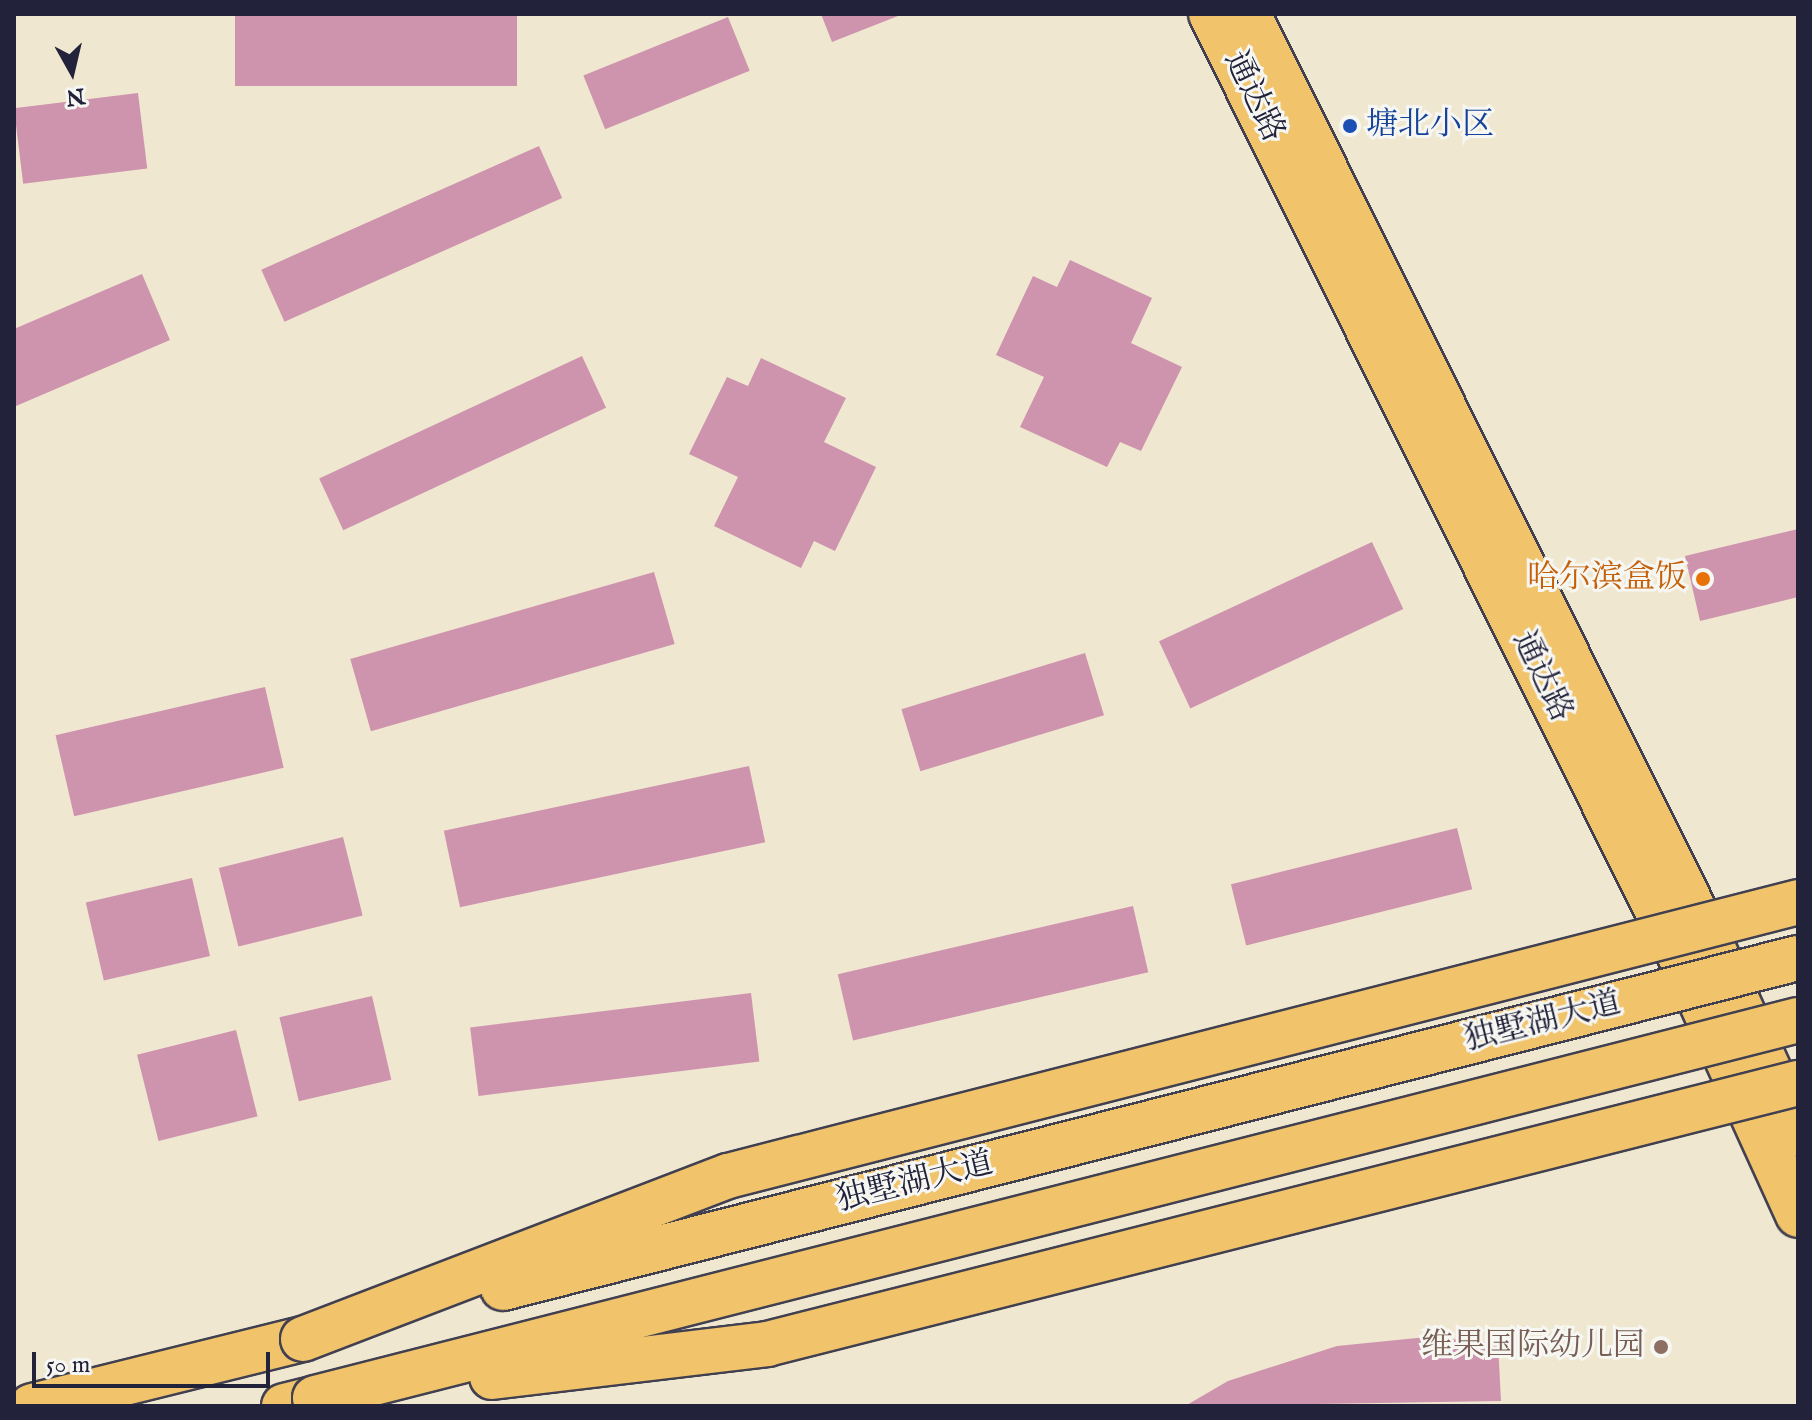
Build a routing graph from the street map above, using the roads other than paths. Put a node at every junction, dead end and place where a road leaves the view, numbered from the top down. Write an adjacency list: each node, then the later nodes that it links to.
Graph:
1 (1211, 14): 5 (main road, 通达路)
2 (1248, 14): 5 (main road, 通达路)
3 (1798, 902): 11 (main road, bridge)
4 (1798, 924): 5 (main road)
5 (1696, 951): 8 (main road, 通达路)
6 (1798, 958): 11 (main road, 独墅湖大道, bridge)
7 (1798, 1020): 12 (main road, 独墅湖大道, bridge)
8 (1774, 1069): 9 (main road, 通达路); 10 (main road, 通达路); 12 (main road, bridge)
9 (1798, 1134)
10 (1798, 1215)
11 (303, 1339): 13 (main road, 独墅湖大道)
12 (300, 1402)
13 (32, 1406)

